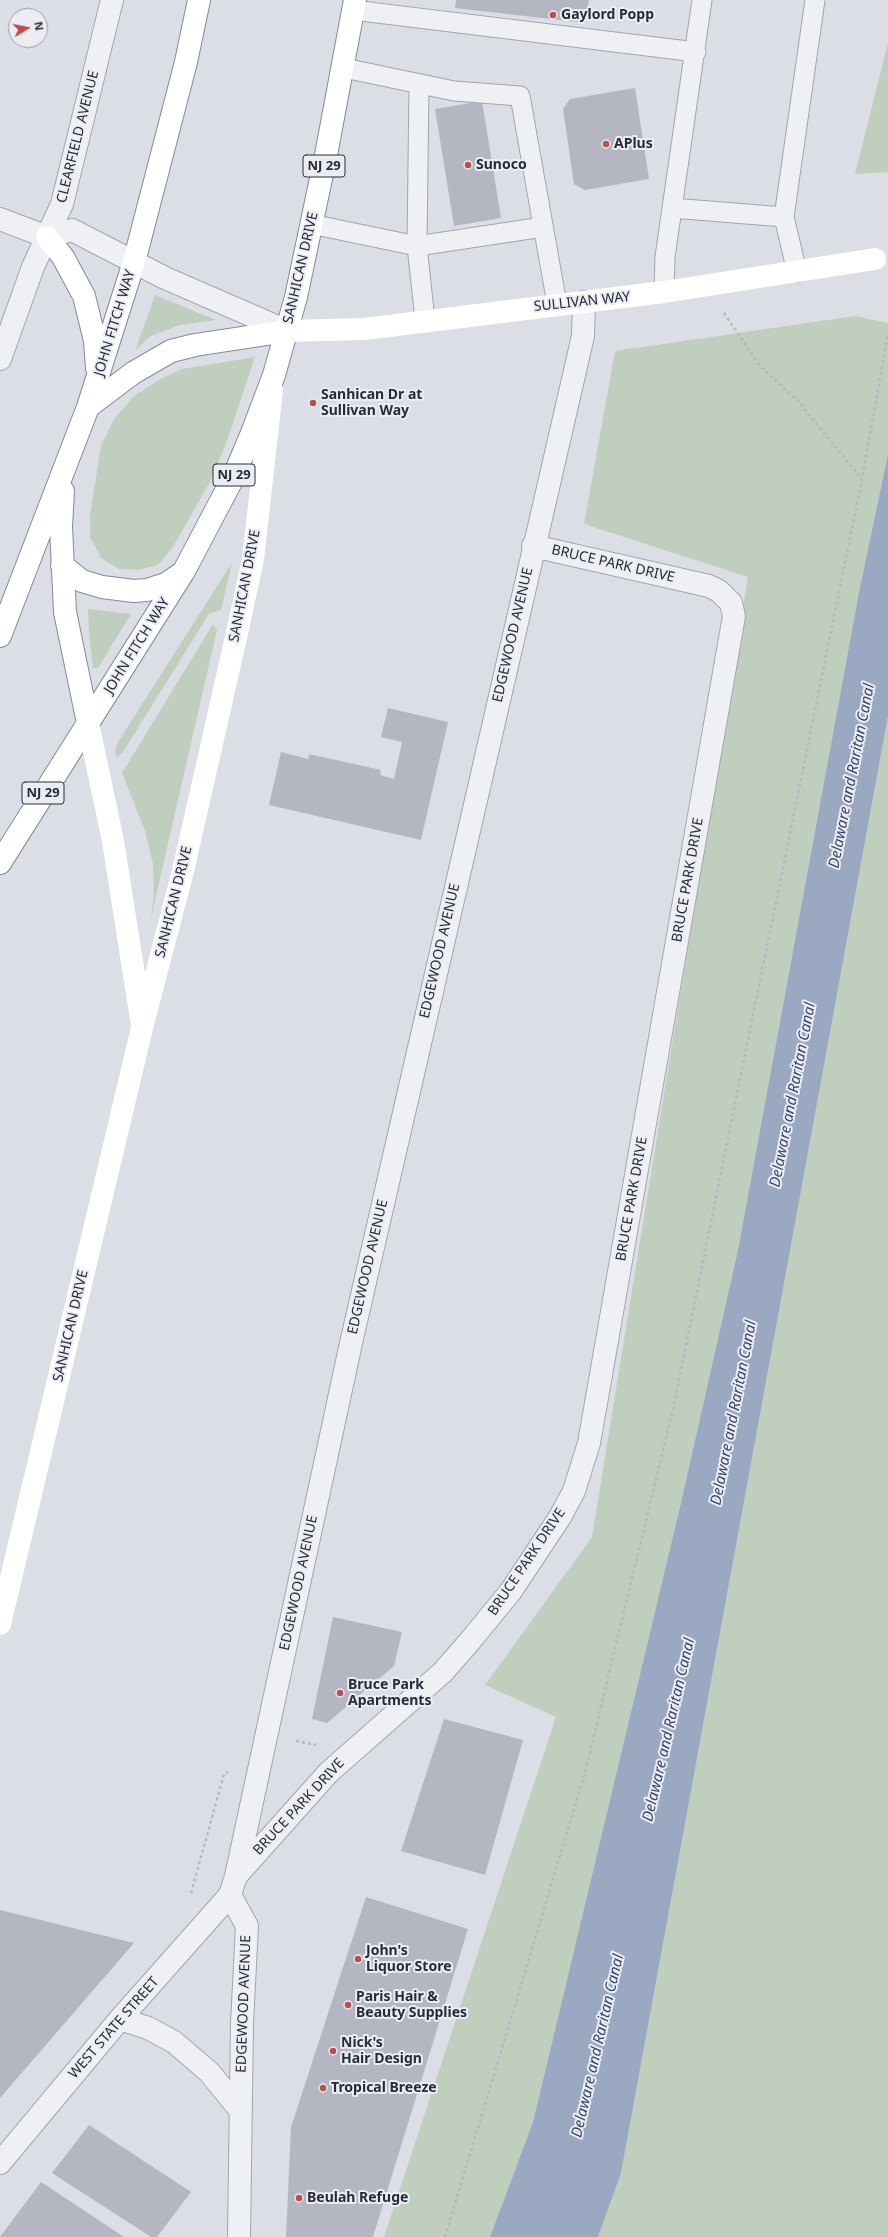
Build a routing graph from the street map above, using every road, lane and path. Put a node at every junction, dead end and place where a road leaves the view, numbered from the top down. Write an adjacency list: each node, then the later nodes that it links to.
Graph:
1 (112, 0): 14 (street, CLEARFIELD AVENUE)
2 (199, 0): 17 (main road, JOHN FITCH WAY)
3 (702, 0): 6 (lane)
4 (815, 0): 10 (lane)
5 (354, 5): 6 (lane); 7 (main road, SANHICAN DRIVE / NJ 29)
6 (696, 52): 9 (lane)
7 (344, 68): 8 (lane); 12 (main road, SANHICAN DRIVE / NJ 29)
8 (419, 84): 13 (lane); 15 (lane)
9 (672, 208): 10 (lane); 19 (lane)
10 (784, 217): 18 (lane)
11 (0, 220): 14 (street)
12 (312, 224): 15 (lane); 24 (main road, SANHICAN DRIVE / NJ 29)
13 (543, 227): 15 (lane); 21 (lane)
14 (47, 237): 17 (street); 26 (street, CLEARFIELD AVENUE); 28 (main road)
15 (417, 246): 23 (lane)
16 (875, 259): 18 (main road, SULLIVAN WAY)
17 (134, 262): 24 (street); 28 (main road, JOHN FITCH WAY)
18 (797, 272): 19 (main road, SULLIVAN WAY)
19 (664, 292): 20 (main road, SULLIVAN WAY)
20 (584, 302): 21 (main road, SULLIVAN WAY); 32 (street, EDGEWOOD AVENUE)
21 (557, 304): 23 (main road, SULLIVAN WAY)
22 (724, 313): 31 (path)
23 (425, 320): 24 (main road, SULLIVAN WAY)
24 (287, 331): 27 (main road, SANHICAN DRIVE / NJ 29); 29 (main road, SULLIVAN WAY)
25 (888, 333): 31 (path)
26 (0, 360)
27 (274, 375): 34 (main road, JOHN FITCH WAY / NJ 29); 38 (main road, SANHICAN DRIVE)
28 (98, 376): 29 (main road, JOHN FITCH WAY)
29 (88, 407): 30 (main road, JOHN FITCH WAY)
30 (64, 472): 33 (main road, SANHICAN DRIVE); 35 (main road, JOHN FITCH WAY)
31 (862, 479): 45 (path)
32 (533, 546): 40 (street, EDGEWOOD AVENUE); 40 (street, BRUCE PARK DRIVE)
33 (62, 565): 34 (main road); 36 (main road, SANHICAN DRIVE)
34 (184, 571): 36 (main road, JOHN FITCH WAY / NJ 29)
35 (0, 636)
36 (88, 723): 37 (main road, JOHN FITCH WAY / NJ 29); 38 (main road, SANHICAN DRIVE)
37 (0, 863)
38 (142, 1028): 39 (main road, SANHICAN DRIVE)
39 (0, 1624)
40 (233, 1886): 41 (street, WEST STATE STREET); 42 (street, EDGEWOOD AVENUE)
41 (120, 2019): 42 (street); 43 (street, WEST STATE STREET)
42 (240, 2110): 44 (street, EDGEWOOD AVENUE)
43 (0, 2163)
44 (240, 2237)
45 (445, 2237)

